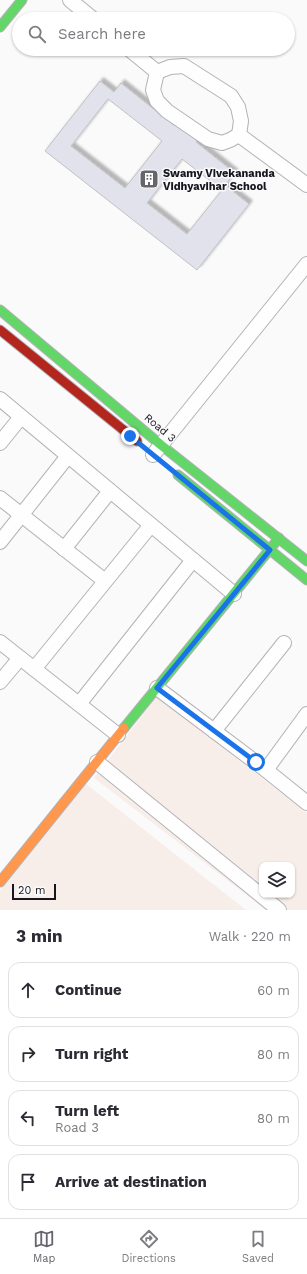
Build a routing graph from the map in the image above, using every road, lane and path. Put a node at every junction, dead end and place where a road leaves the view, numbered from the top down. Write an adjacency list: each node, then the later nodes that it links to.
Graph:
1 (22, 0): 3 (street)
2 (70, 0): 4 (street)
3 (13, 12)
4 (85, 12)
5 (12, 13): 6 (street)
6 (0, 28)
7 (138, 56): 8 (street)
8 (157, 72): 9 (street); 9 (street)
9 (239, 135): 10 (street)
10 (307, 185)
11 (307, 264): 17 (street)
12 (0, 310): 17 (street, Road 3)
13 (0, 330): 17 (street, Road 3)
14 (0, 400): 15 (street)
15 (21, 417): 16 (street); 18 (street)
16 (0, 443)
17 (153, 451): 24 (street, Road 3)
18 (68, 456): 20 (street); 22 (street)
19 (172, 470): 27 (street)
20 (110, 490): 23 (street); 26 (street)
21 (0, 498): 22 (street)
22 (22, 515): 25 (street); 26 (street)
23 (151, 525): 28 (street); 31 (street)
24 (279, 538): 27 (street); 29 (street, Road 3)
25 (0, 542)
26 (64, 549): 31 (street)
27 (270, 550): 30 (street); 32 (street)
28 (193, 560): 32 (street); 39 (street)
29 (307, 561)
30 (307, 580)
31 (105, 581): 36 (street)
32 (234, 594): 38 (street)
33 (0, 642): 35 (street)
34 (284, 643): 41 (street)
35 (20, 658): 36 (street); 37 (street)
36 (34, 669): 39 (street)
37 (0, 682)
38 (157, 688): 41 (street); 42 (street)
39 (79, 704): 42 (street)
40 (307, 714): 44 (street)
41 (214, 731): 44 (street)
42 (118, 735): 43 (street)
43 (96, 762): 46 (street); 47 (street)
44 (266, 770): 45 (street)
45 (307, 804)
46 (0, 882)
47 (279, 910)

